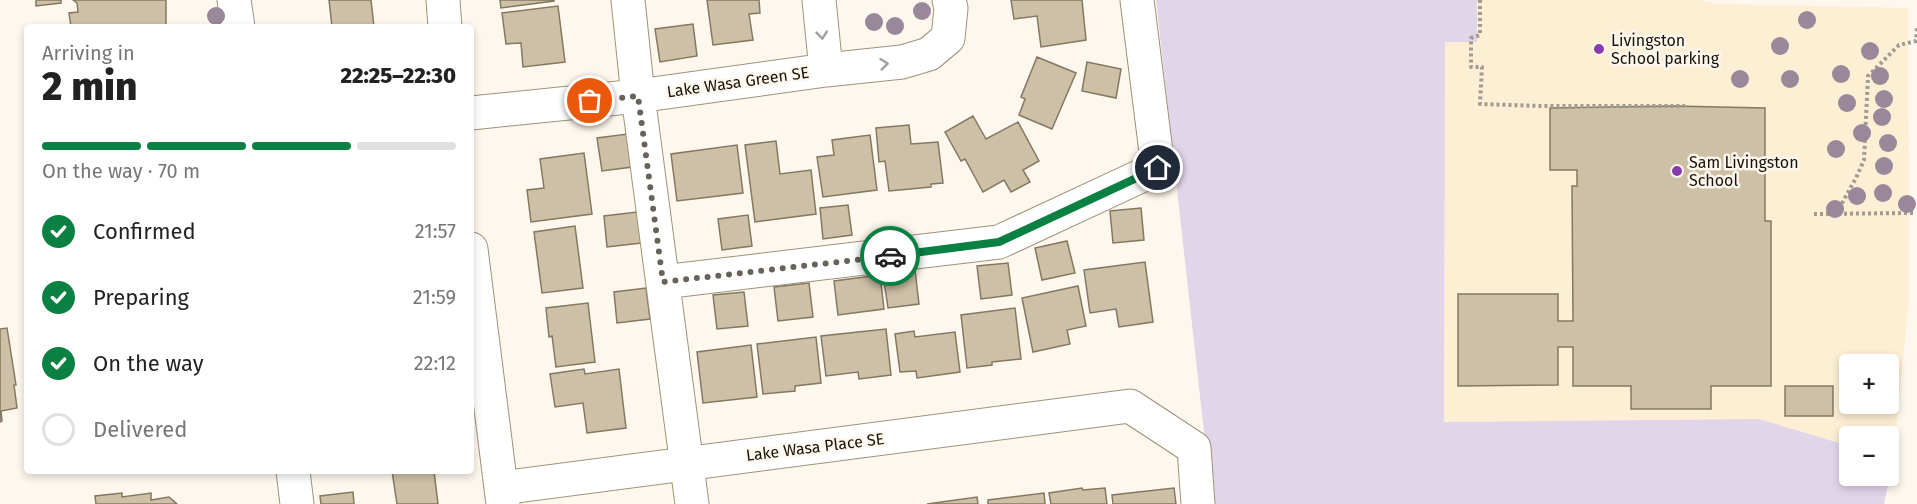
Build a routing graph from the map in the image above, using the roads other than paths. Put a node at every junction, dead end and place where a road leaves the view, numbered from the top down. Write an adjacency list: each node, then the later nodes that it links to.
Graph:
1 (234, 0): 7 (street)
2 (443, 0): 8 (street)
3 (628, 0): 10 (street)
4 (819, 0): 9 (street, Lake Wasa Green SE, one-way to 9)
5 (949, 0): 9 (street, Lake Wasa Green SE, one-way to 5)
6 (1137, 0): 13 (street)
7 (238, 24)
8 (446, 24)
9 (826, 69): 10 (street, Lake Wasa Green SE)
10 (638, 96): 11 (street, Lake Wasa Green SE); 13 (street)
11 (474, 113)
12 (474, 273): 16 (street)
13 (663, 282): 14 (street)
14 (687, 464): 16 (street, Lake Wasa Place SE); 18 (street); 19 (street, Lake Wasa Place SE)
15 (293, 474): 17 (street)
16 (502, 496)
17 (297, 504)
18 (692, 504)
19 (1198, 504)

